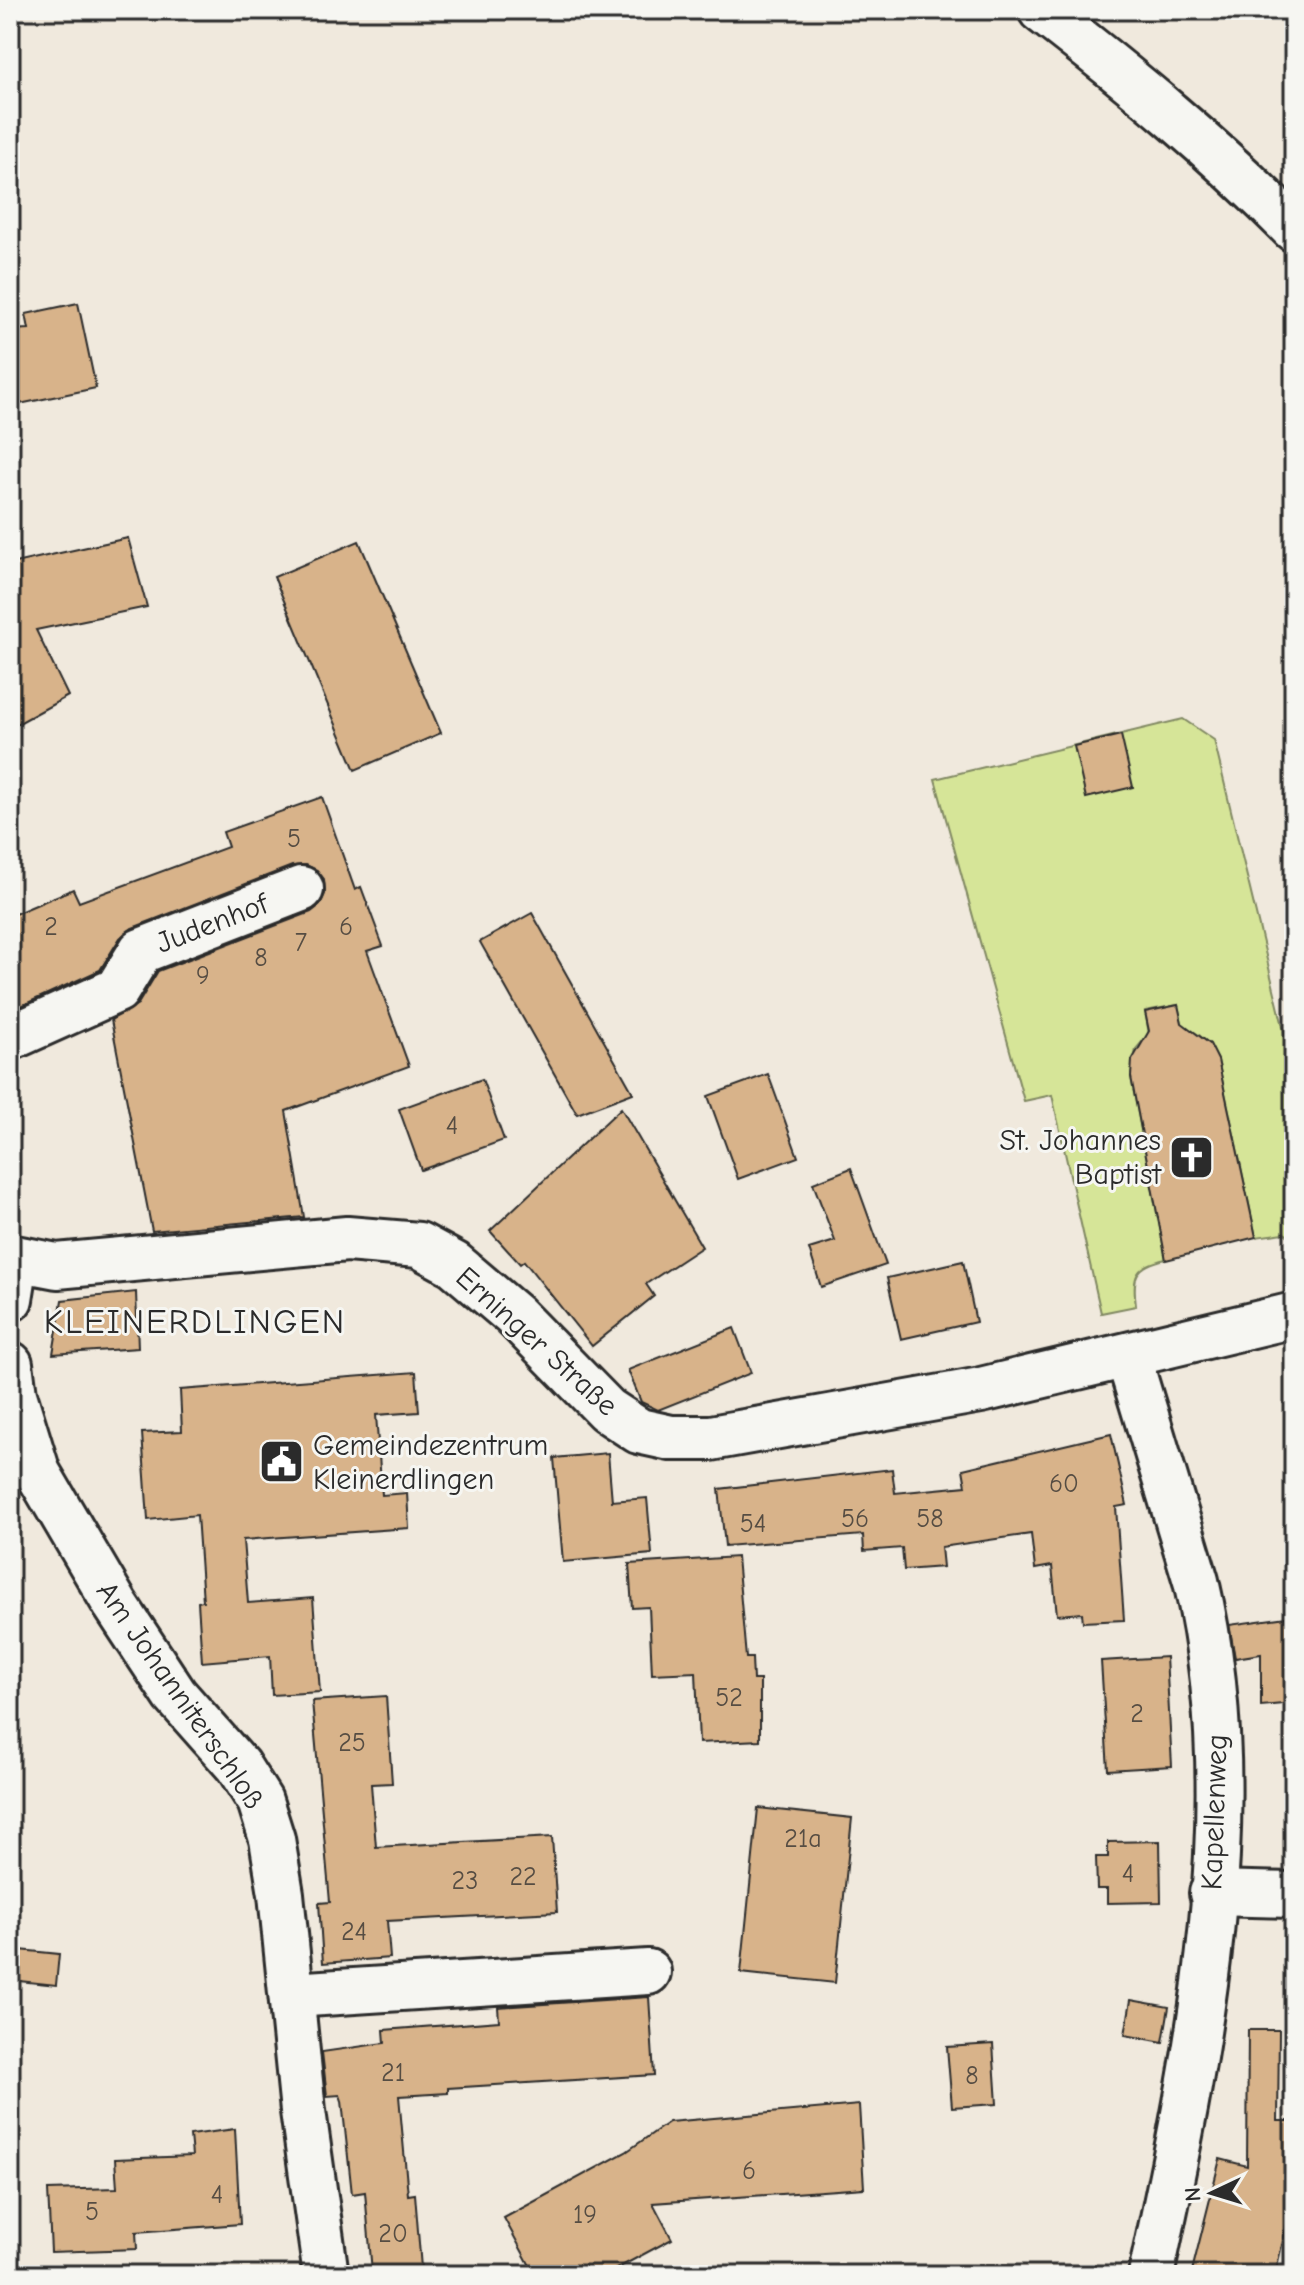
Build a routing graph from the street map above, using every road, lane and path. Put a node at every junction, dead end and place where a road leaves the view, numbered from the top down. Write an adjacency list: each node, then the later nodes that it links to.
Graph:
1 (1041, 10): 2 (street)
2 (1294, 229)
3 (301, 889): 4 (street, Judenhof)
4 (10, 1038)
5 (12, 1272): 7 (street, Erninger Straße)
6 (1294, 1315): 7 (street, Erninger Straße)
7 (1128, 1356): 9 (street, Kapellenweg)
8 (10, 1364): 12 (street, Am Johanniterschloß)
9 (1212, 1893): 10 (street); 14 (street, Kapellenweg)
10 (1294, 1895)
11 (648, 1972): 12 (street)
12 (292, 1995): 13 (street, Am Johanniterschloß)
13 (326, 2275)
14 (1151, 2275)

